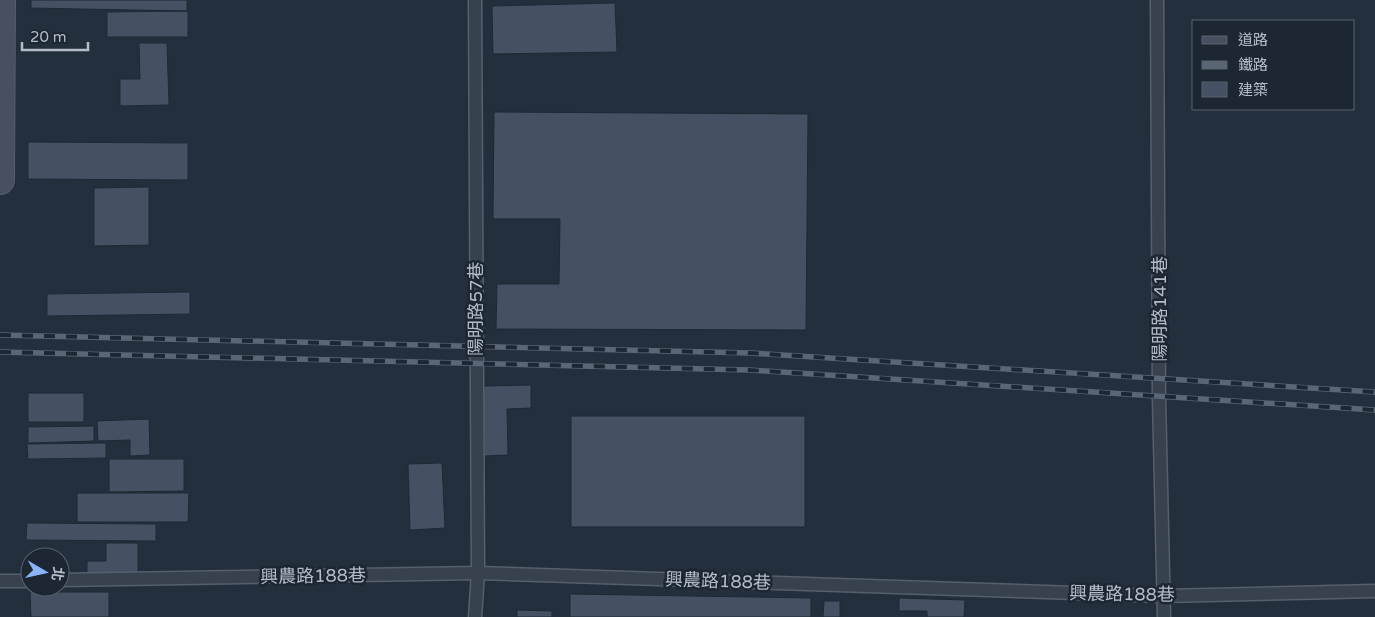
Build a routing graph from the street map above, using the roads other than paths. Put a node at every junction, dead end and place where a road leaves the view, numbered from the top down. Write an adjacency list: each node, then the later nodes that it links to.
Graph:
1 (2, 0): 4 (main road)
2 (474, 0): 5 (lane, 陽明路57巷)
3 (1157, 0): 10 (lane, 陽明路141巷)
4 (0, 180)
5 (478, 573): 6 (lane, 興農路188巷); 10 (lane, 興農路188巷); 11 (lane, 陽明路57巷)
6 (70, 580)
7 (0, 581): 8 (lane)
8 (20, 581)
9 (1375, 591): 10 (lane, 興農路188巷)
10 (1164, 596): 12 (lane, 陽明路141巷)
11 (475, 617)
12 (1164, 617)

